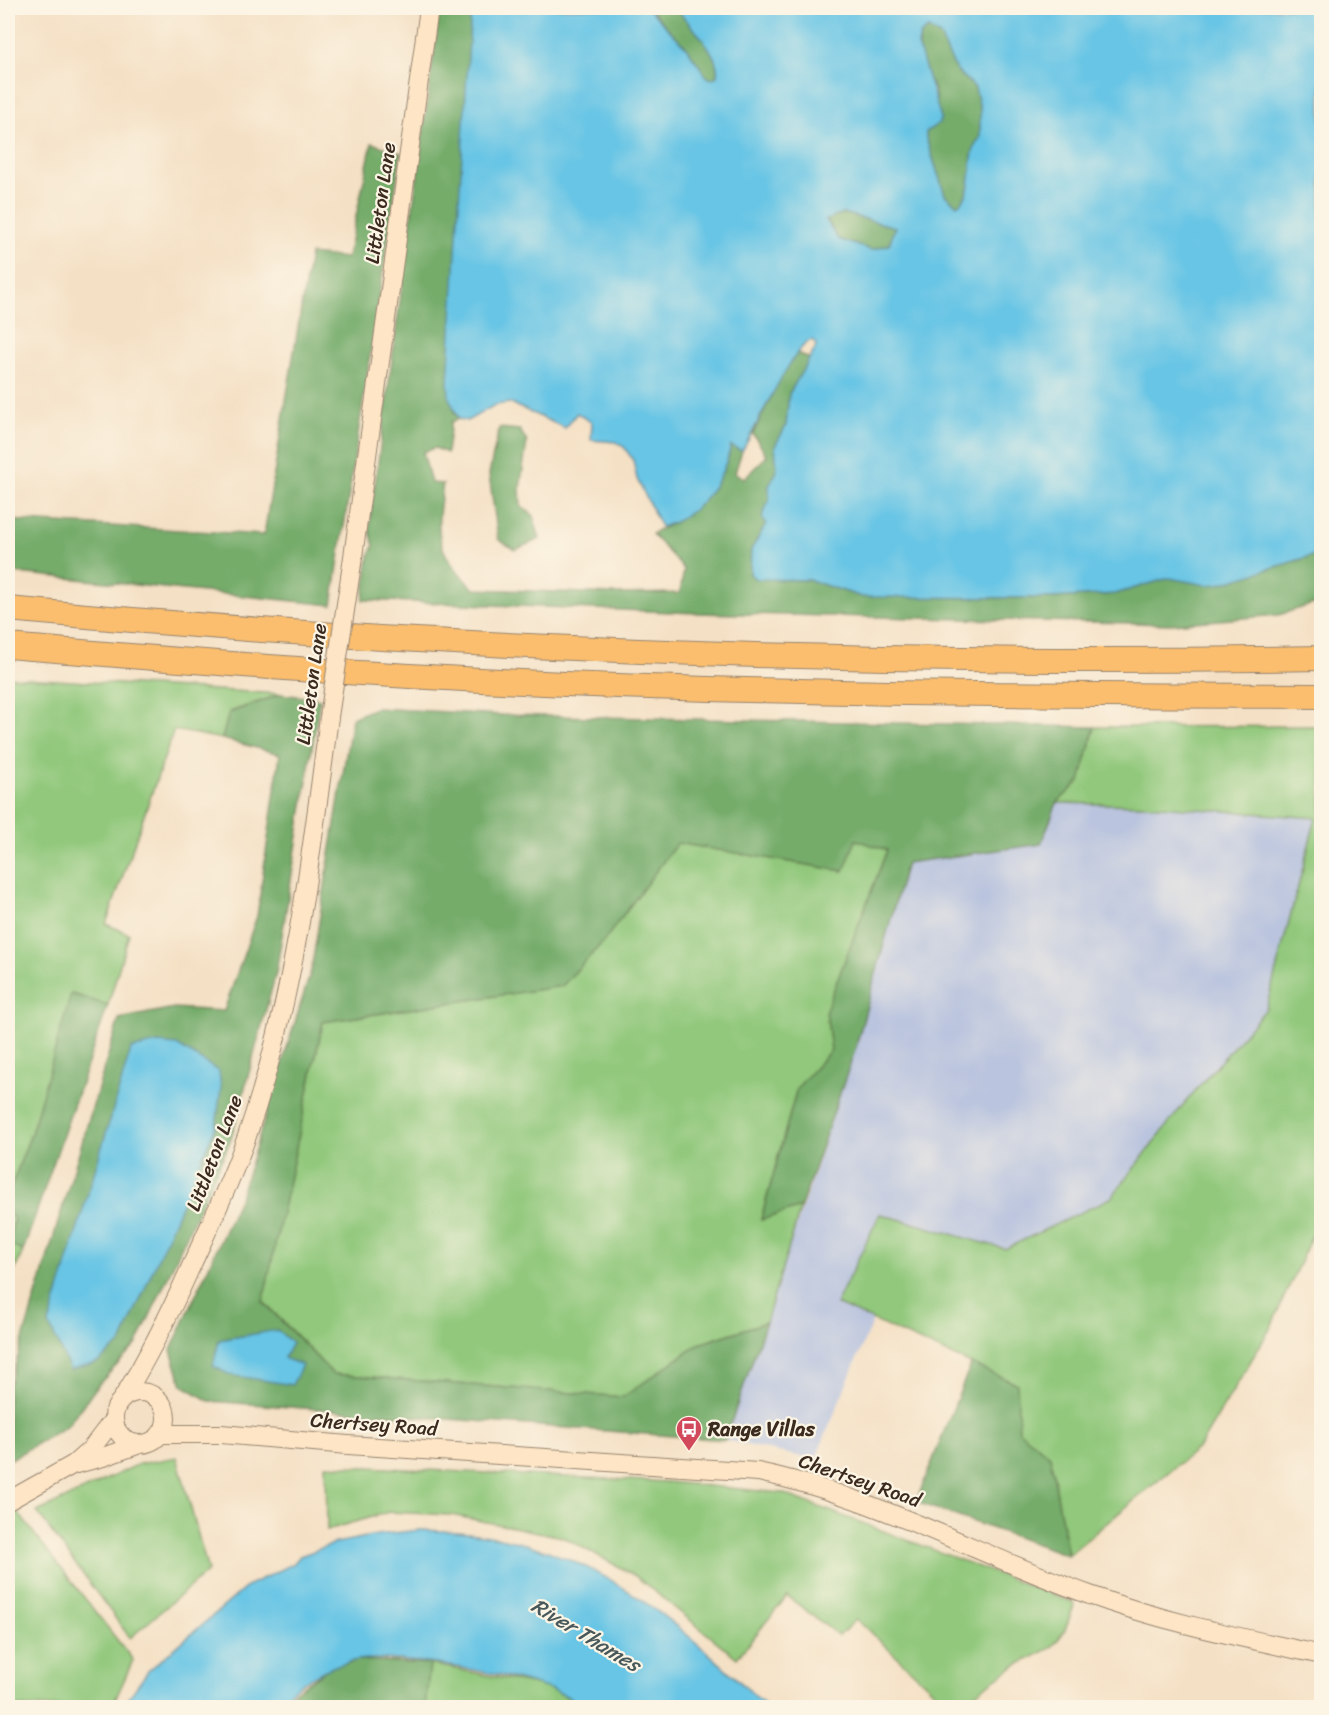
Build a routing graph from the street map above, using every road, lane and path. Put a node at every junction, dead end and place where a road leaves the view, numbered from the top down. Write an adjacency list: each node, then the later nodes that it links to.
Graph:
1 (429, 8): 6 (main road, Littleton Lane, bridge)
2 (8, 609): 4 (highway)
3 (8, 646): 5 (highway)
4 (1322, 658)
5 (1322, 696)
6 (155, 1344): 7 (main road); 8 (main road)
7 (156, 1397): 8 (main road); 9 (main road)
8 (122, 1399): 10 (main road)
9 (166, 1413): 11 (main road); 12 (main road, Chertsey Road)
10 (113, 1420): 13 (main road); 14 (main road)
11 (161, 1434): 12 (main road, Chertsey Road); 13 (main road)
12 (221, 1434): 16 (main road, Chertsey Road)
13 (137, 1445): 14 (main road)
14 (74, 1464): 15 (main road)
15 (8, 1501)
16 (1322, 1655)

